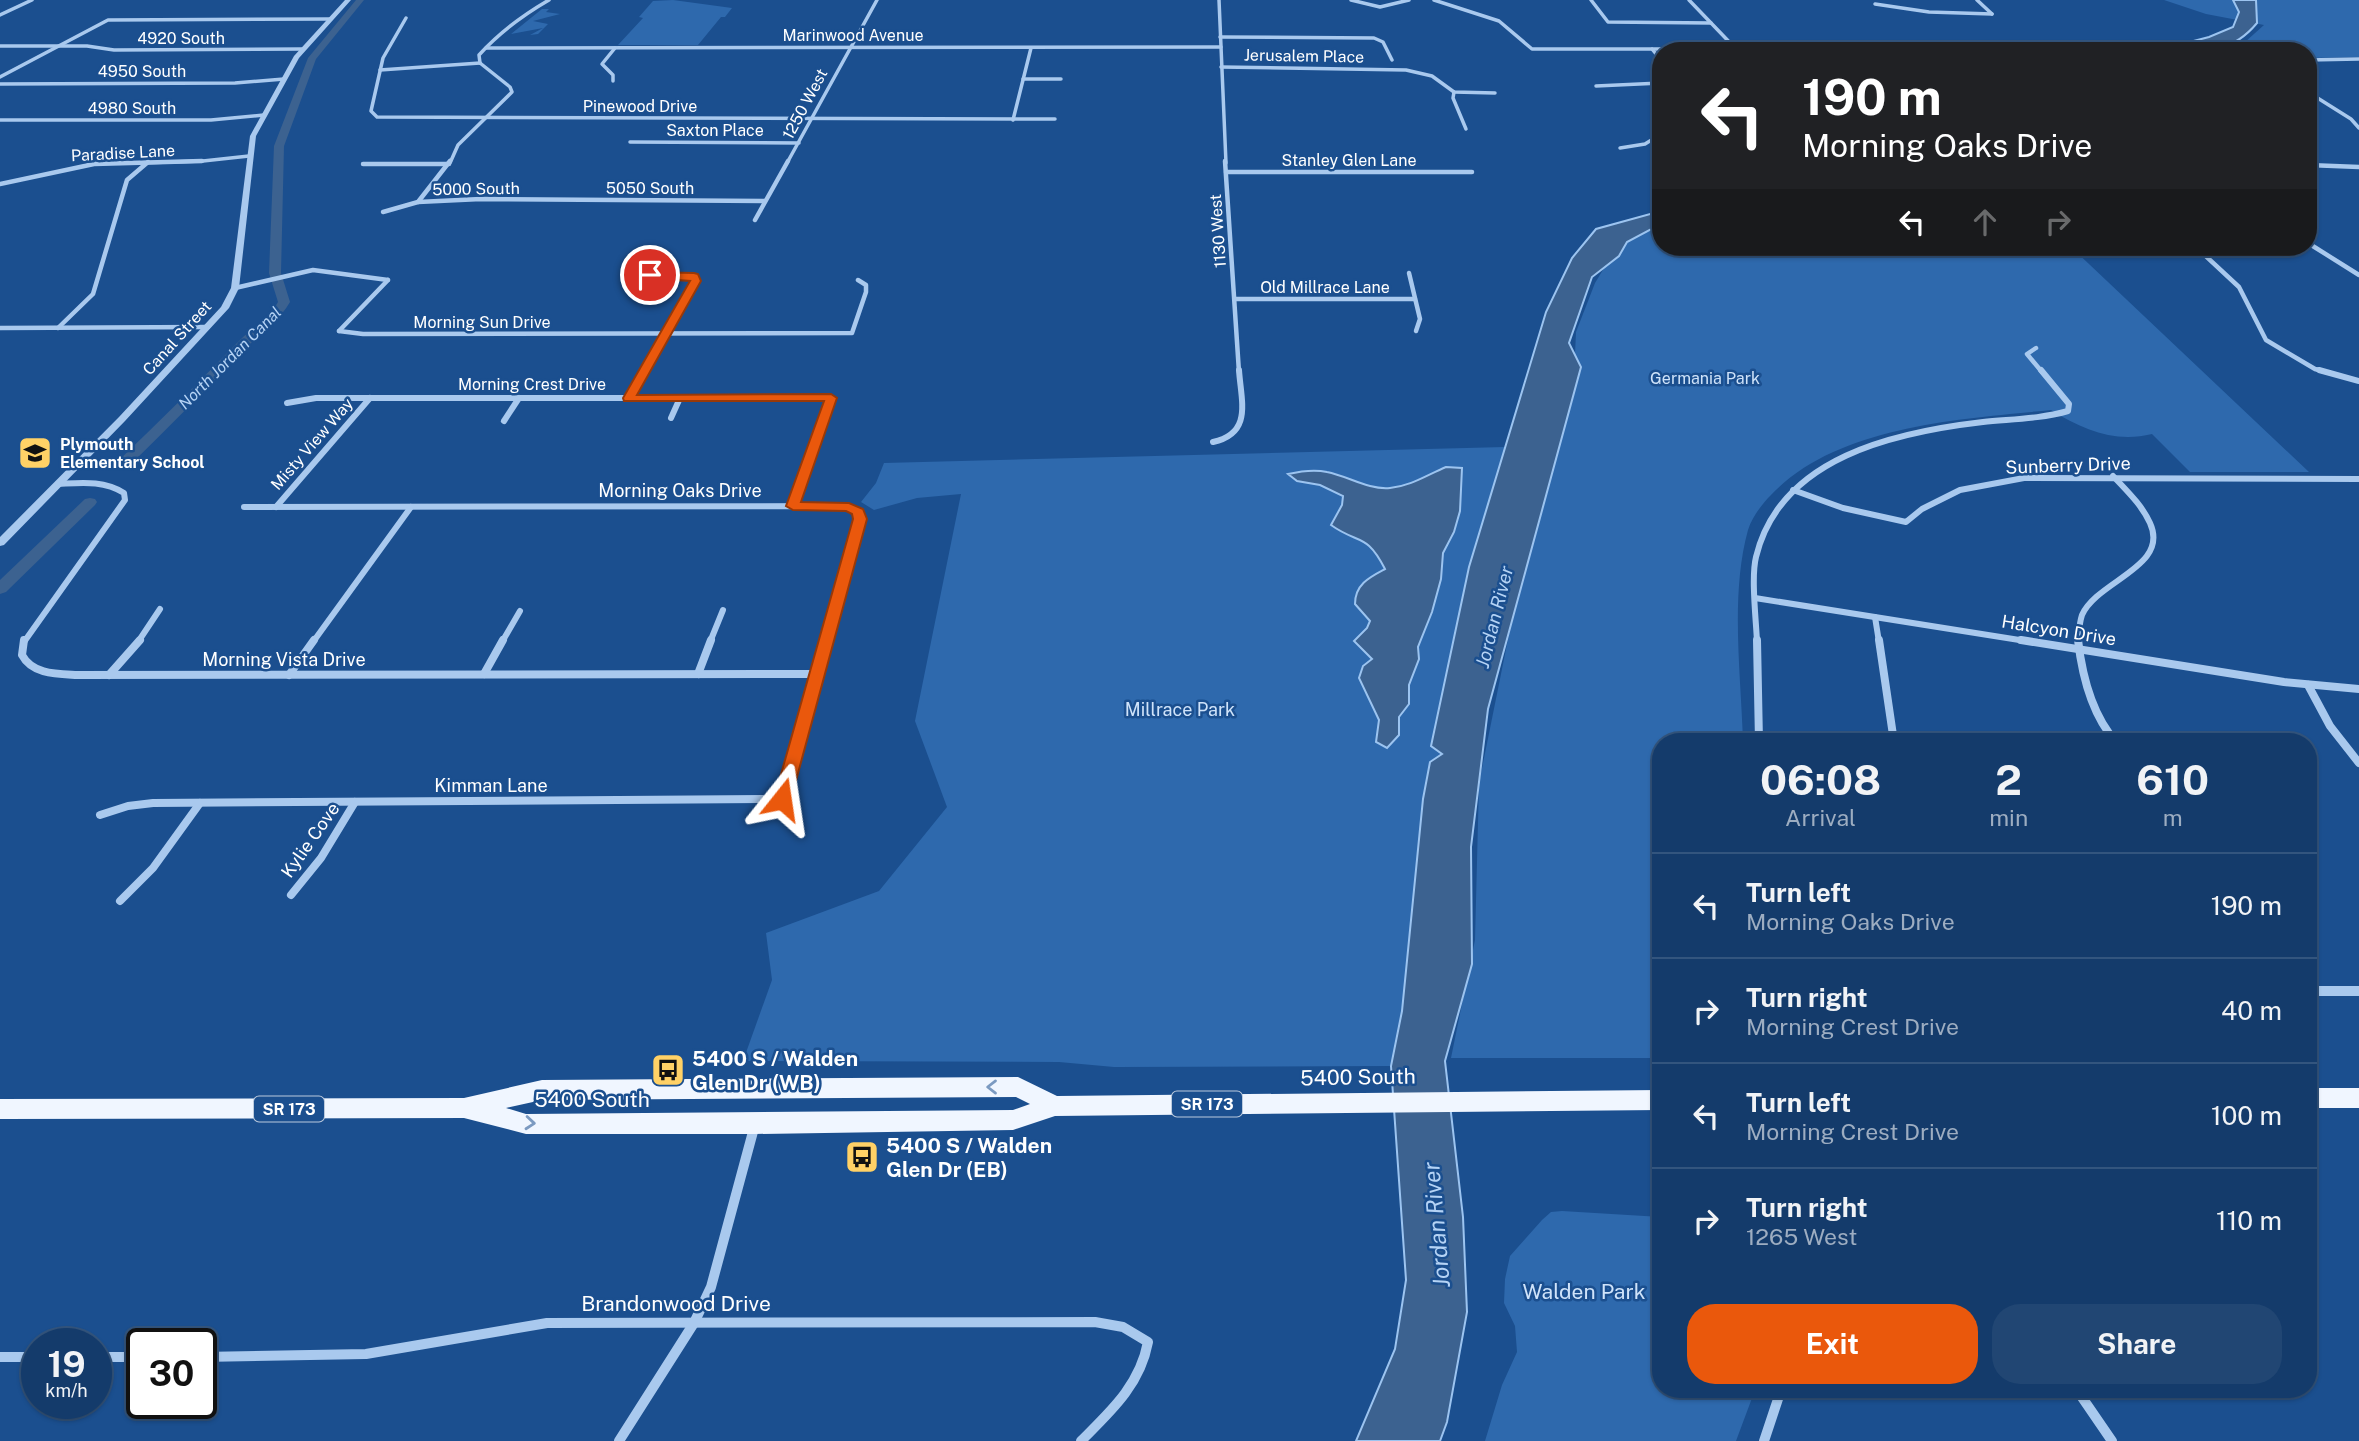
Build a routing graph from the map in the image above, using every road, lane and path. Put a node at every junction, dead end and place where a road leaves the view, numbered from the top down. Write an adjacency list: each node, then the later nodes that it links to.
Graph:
1 (32, 0): 13 (street)
2 (348, 0): 15 (street, Canal Street)
3 (549, 0): 22 (street)
4 (877, 0): 24 (street, 1250 West)
5 (1219, 0): 17 (street, 1130 West)
6 (1352, 0): 7 (street)
7 (1409, 0)
8 (1434, 0): 27 (street)
9 (1591, 0): 16 (street)
10 (1689, 0): 16 (street)
11 (1977, 0): 12 (street)
12 (1875, 4)
13 (0, 15)
14 (406, 18): 33 (street, Pinewood Drive)
15 (330, 19): 19 (street); 26 (street, Canal Street)
16 (1711, 23): 18 (street)
17 (1220, 37): 21 (street, 1130 West); 29 (street)
18 (1729, 42)
19 (60, 45): 20 (street, 4920 South); 26 (street, 4920 South); 34 (street)
20 (0, 46)
21 (1221, 47): 25 (street, Marinwood Avenue); 32 (street, 1130 West)
22 (486, 48): 23 (street, Marinwood Avenue); 31 (street)
23 (615, 48): 24 (street, Marinwood Avenue); 38 (street)
24 (850, 48): 25 (street, Marinwood Avenue); 47 (street, 1250 West)
25 (1031, 48): 36 (street)
26 (302, 49): 35 (street, Canal Street)
27 (1652, 49)
28 (2359, 59): 30 (street)
29 (1392, 60)
30 (2317, 60)
31 (480, 62): 33 (street); 46 (street)
32 (1221, 67): 42 (street, Jerusalem Place); 63 (street, 1130 West)
33 (380, 70): 46 (street, Pinewood Drive)
34 (0, 77)
35 (284, 79): 40 (street, 4950 South); 45 (street, Canal Street)
36 (1023, 79): 37 (street); 50 (street)
37 (1061, 79)
38 (613, 81)
39 (1652, 83): 41 (street)
40 (0, 84)
41 (1596, 86)
42 (1454, 92): 43 (street); 52 (street)
43 (1495, 93)
44 (2317, 98): 51 (street)
45 (264, 115): 49 (street, 4980 South); 57 (street, Canal Street)
46 (485, 118): 47 (street, Pinewood Drive); 60 (street)
47 (812, 118): 50 (street, Pinewood Drive); 55 (street, 1250 West)
48 (1055, 118): 50 (street, Pinewood Drive)
49 (0, 120)
50 (1013, 120)
51 (2359, 128)
52 (1466, 130)
53 (1652, 140): 56 (street)
54 (630, 142): 55 (street, Saxton Place)
55 (799, 142): 67 (street, 1250 West)
56 (1620, 148)
57 (249, 156): 58 (street, Paradise Lane); 77 (street, Canal Street)
58 (149, 162): 65 (street, Paradise Lane); 82 (street)
59 (362, 164): 60 (street)
60 (449, 164): 68 (street)
61 (2317, 165): 62 (street)
62 (2359, 167)
63 (1226, 172): 64 (street, Stanley Glen Lane); 78 (street, 1130 West)
64 (1472, 172)
65 (0, 184)
66 (534, 200): 67 (street, 5050 South); 68 (street, 5000 South)
67 (765, 201): 70 (street, 1250 West)
68 (418, 202): 69 (street, 5000 South)
69 (383, 212)
70 (755, 220)
71 (2317, 249): 75 (street)
72 (2206, 256): 86 (street)
73 (1409, 273): 79 (street, Old Millrace Lane)
74 (650, 275): 84 (street)
75 (2359, 275)
76 (858, 280): 84 (street, Morning Sun Drive)
77 (235, 288): 80 (street, Canal Street); 84 (street, Morning Sun Drive)
78 (1235, 299): 79 (street, Old Millrace Lane); 94 (street, 1130 West)
79 (1415, 299): 83 (street, Old Millrace Lane)
80 (208, 327): 82 (street); 97 (street, Canal Street)
81 (0, 328): 82 (street)
82 (58, 328)
83 (1416, 331)
84 (665, 334): 89 (street)
85 (2036, 348): 98 (street)
86 (2359, 381)
87 (370, 398): 88 (street, Morning Crest Drive); 91 (street, Morning Crest Drive); 101 (street, Misty View Way)
88 (519, 398): 89 (street, Morning Crest Drive); 93 (street)
89 (629, 398): 90 (street, Morning Crest Drive)
90 (680, 398): 92 (street); 99 (street, Morning Crest Drive)
91 (287, 403)
92 (671, 418)
93 (504, 421)
94 (1213, 442)
95 (2113, 476): 96 (street, Sunberry Drive); 98 (street, Sunberry Drive); 109 (street)
96 (2359, 480)
97 (58, 484): 103 (street, Canal Street); 113 (street, Morning Vista Drive)
98 (1793, 490): 104 (street)
99 (793, 506): 102 (street, Morning Oaks Drive); 112 (street, Morning Oaks Drive)
100 (244, 507): 101 (street, Morning Oaks Drive)
101 (276, 507): 102 (street, Morning Oaks Drive)
102 (411, 507): 114 (street)
103 (0, 543)
104 (1755, 598): 108 (street, Halcyon Drive); 117 (street)
105 (160, 609): 113 (street)
106 (723, 610): 111 (street)
107 (520, 611): 110 (street)
108 (1875, 617): 109 (street, Halcyon Drive); 118 (street)
109 (2080, 650): 115 (street, Halcyon Drive); 119 (street)
110 (484, 674): 111 (street, Morning Vista Drive); 114 (street, Morning Vista Drive)
111 (698, 674): 112 (street, Morning Vista Drive)
112 (815, 674): 121 (street, Morning Oaks Drive)
113 (109, 675): 114 (street, Morning Vista Drive)
114 (289, 675)
115 (2308, 685): 116 (street, Halcyon Drive); 120 (street)
116 (2359, 689)
117 (1759, 733)
118 (1893, 733)
119 (2109, 733)
120 (2359, 763)
121 (782, 799): 122 (street, Kimman Lane)
122 (355, 802): 123 (street, Kimman Lane); 125 (street, Kylie Cove)
123 (200, 803): 124 (street, Kimman Lane); 126 (street)
124 (100, 815)
125 (291, 895)
126 (120, 901)
127 (2317, 991): 128 (street)
128 (2359, 991)
129 (2317, 1098): 130 (main road)
130 (2359, 1098)
131 (1652, 1100): 132 (main road, 5400 South / SR 173)
132 (1055, 1106): 133 (main road, 5400 South / SR 173, one-way to 133); 135 (main road, 5400 South / SR 173)
133 (464, 1108): 134 (main road, 5400 South / SR 173); 135 (main road, 5400 South / SR 173, one-way to 135)
134 (0, 1109)
135 (755, 1124): 136 (street)
136 (694, 1323): 139 (street, Brandonwood Drive); 142 (street); 143 (street, Brandonwood Drive)
137 (0, 1357): 138 (street)
138 (21, 1357)
139 (217, 1357)
140 (1778, 1398): 144 (street)
141 (2082, 1398): 145 (street)
142 (619, 1441)
143 (1081, 1441)
144 (1764, 1441)
145 (2112, 1441)

